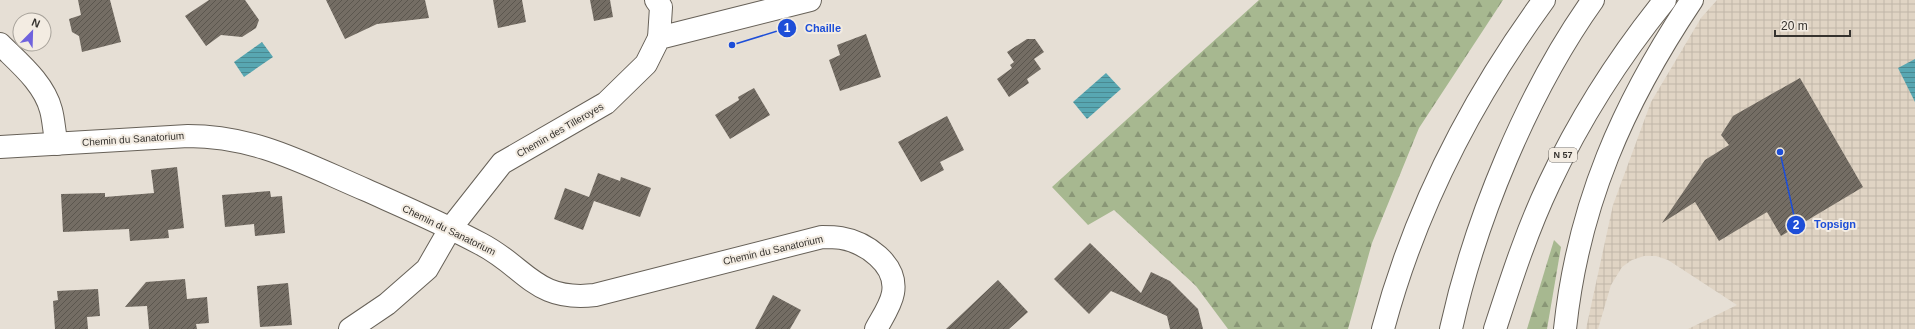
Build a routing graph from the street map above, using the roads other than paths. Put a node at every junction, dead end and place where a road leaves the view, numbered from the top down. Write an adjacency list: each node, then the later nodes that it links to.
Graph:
1 (656, 0): 7 (main road)
2 (810, 0): 7 (main road)
3 (1544, 0): 14 (main road)
4 (1593, 0): 15 (main road)
5 (1665, 0): 16 (main road, N 57)
6 (1692, 0): 17 (main road)
7 (659, 38): 11 (main road, Chemin des Tilleroyes)
8 (0, 44): 9 (main road)
9 (57, 144): 10 (main road, Chemin du Sanatorium); 11 (main road, Chemin du Sanatorium)
10 (0, 147)
11 (450, 228): 12 (main road, Chemin des Tilleroyes); 13 (main road, Chemin du Sanatorium)
12 (350, 329)
13 (876, 329)
14 (1383, 329)
15 (1451, 329)
16 (1495, 329)
17 (1565, 329)

